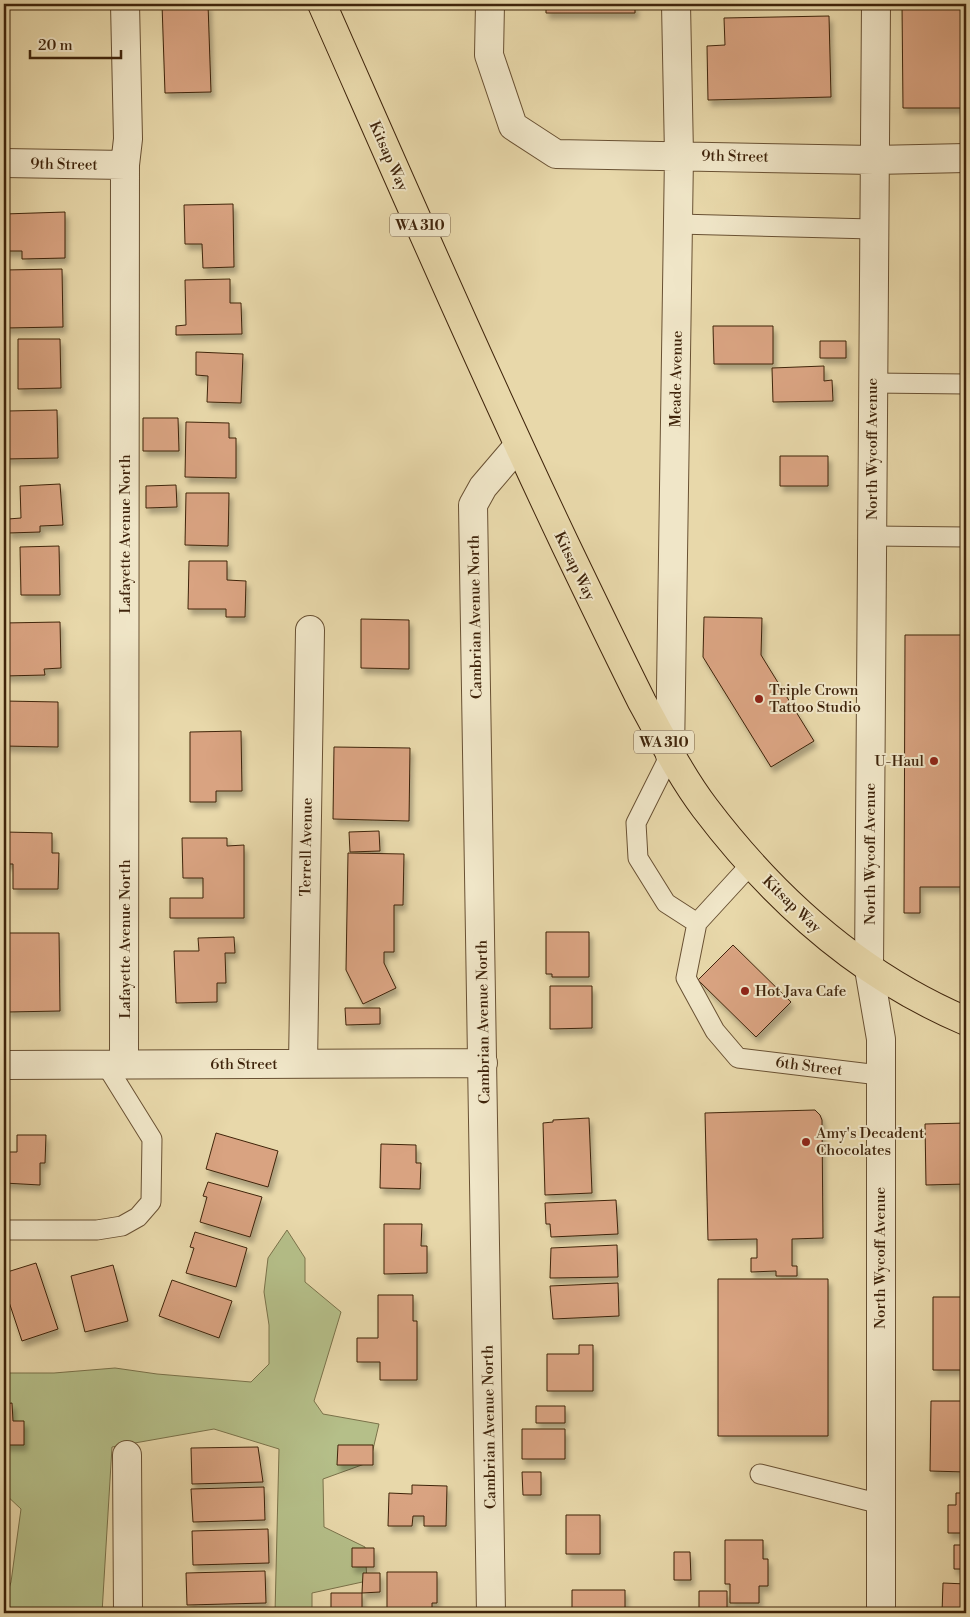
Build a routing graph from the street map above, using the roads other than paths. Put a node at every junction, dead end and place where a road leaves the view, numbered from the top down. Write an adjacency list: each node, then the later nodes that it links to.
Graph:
1 (125, 4): 10 (street, Lafayette Avenue North)
2 (322, 4): 15 (main road, Kitsap Way / WA 310)
3 (490, 4): 6 (street, 9th Street)
4 (676, 4): 6 (street, Meade Avenue)
5 (876, 4): 8 (street, North Wycoff Avenue)
6 (679, 155): 8 (street, 9th Street); 11 (street, Meade Avenue)
7 (966, 158): 8 (street, 9th Street)
8 (874, 160): 12 (street, North Wycoff Avenue)
9 (4, 163): 10 (street, 9th Street)
10 (125, 165): 25 (street, Lafayette Avenue North)
11 (678, 224): 12 (lane); 19 (street, Meade Avenue)
12 (873, 229): 13 (street, North Wycoff Avenue)
13 (872, 383): 14 (lane); 16 (street, North Wycoff Avenue)
14 (966, 384)
15 (518, 446): 19 (main road, Kitsap Way / WA 310); 24 (street, Cambrian Avenue North)
16 (872, 536): 17 (lane); 22 (street, North Wycoff Avenue)
17 (966, 537)
18 (310, 630): 26 (street, Terrell Avenue)
19 (670, 755): 20 (main road, Kitsap Way / WA 310); 21 (lane)
20 (752, 863): 21 (lane); 22 (main road, Kitsap Way / WA 310)
21 (697, 924): 28 (lane, 6th Street)
22 (869, 969): 23 (main road, Kitsap Way / WA 310); 28 (street, North Wycoff Avenue)
23 (966, 1020)
24 (484, 1063): 26 (street, 6th Street); 34 (street, Cambrian Avenue North)
25 (115, 1064): 26 (street, 6th Street); 27 (street, 6th Street); 29 (lane)
26 (303, 1064)
27 (4, 1065)
28 (879, 1075): 32 (street, North Wycoff Avenue)
29 (4, 1230)
30 (127, 1455): 33 (street)
31 (760, 1474): 32 (lane)
32 (881, 1504): 35 (street, North Wycoff Avenue)
33 (128, 1613)
34 (491, 1613)
35 (881, 1613)

